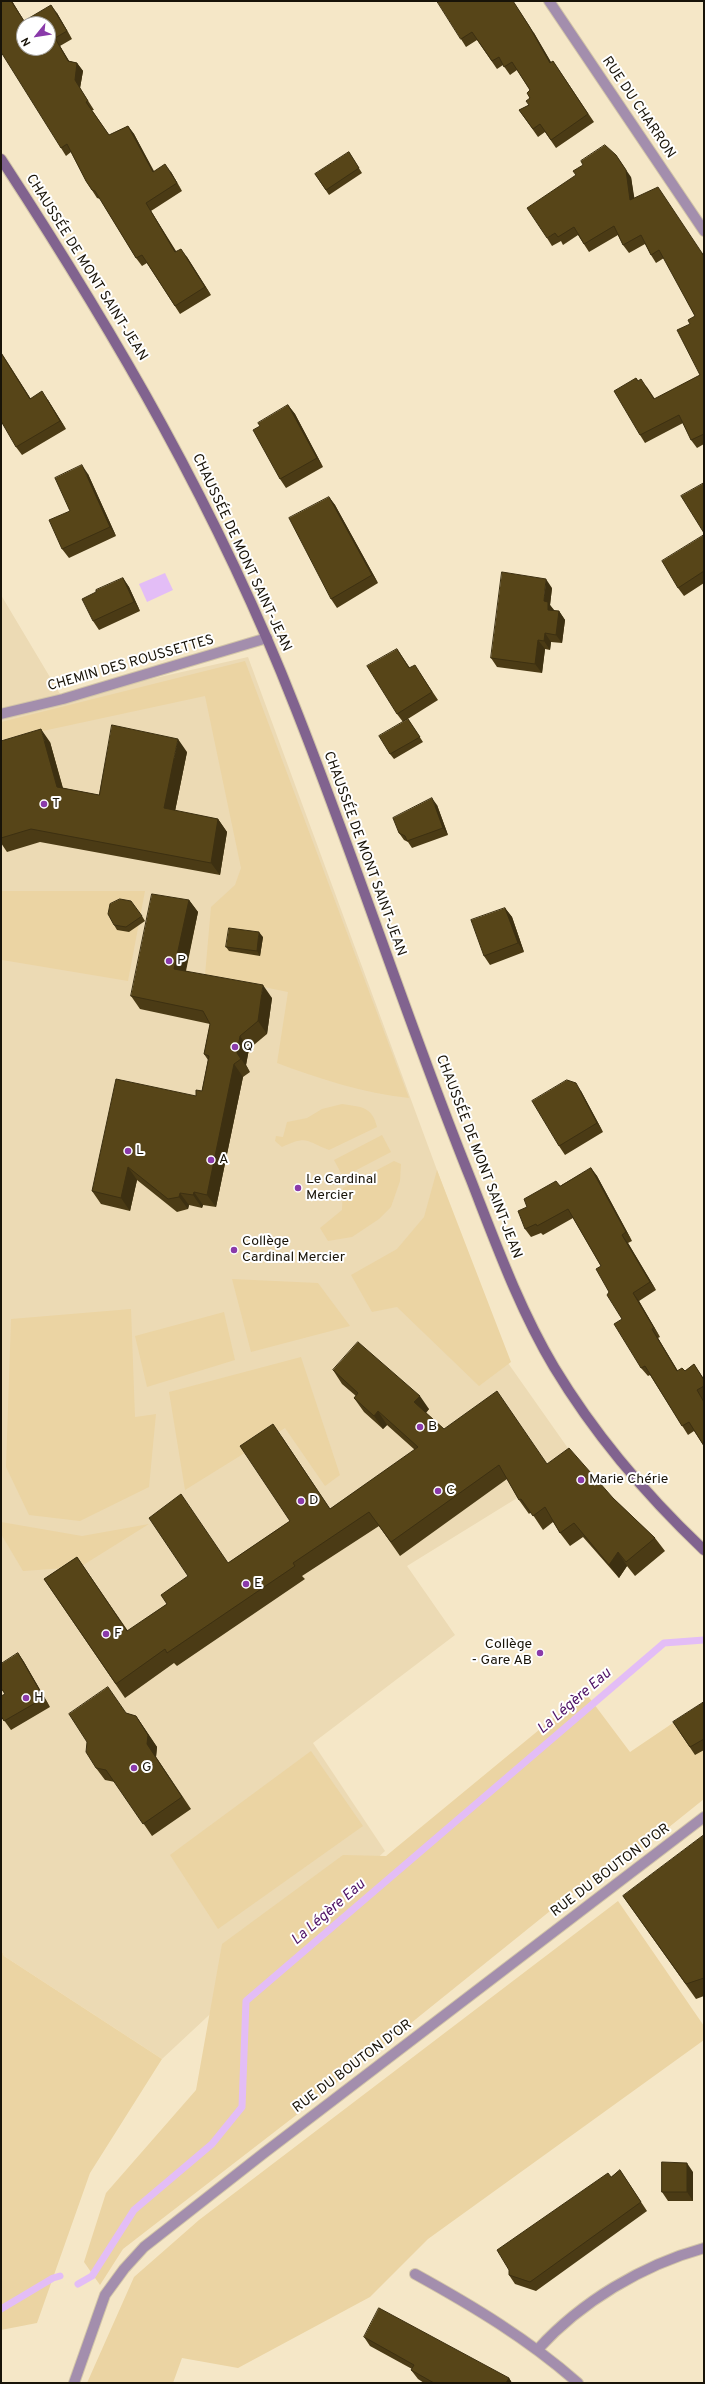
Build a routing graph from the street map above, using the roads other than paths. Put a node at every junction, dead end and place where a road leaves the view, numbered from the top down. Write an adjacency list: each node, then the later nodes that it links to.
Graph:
1 (549, 1): 3 (street, RUE DU CHARRON)
2 (1, 159): 4 (main road, CHAUSSÉE DE MONT SAINT-JEAN)
3 (704, 231)
4 (267, 638): 5 (street, CHEMIN DES ROUSSETTES); 6 (main road, CHAUSSÉE DE MONT SAINT-JEAN)
5 (1, 714)
6 (704, 1550)
7 (704, 1817): 11 (street, RUE DU BOUTON D'OR)
8 (704, 2248): 10 (street)
9 (414, 2274): 10 (street)
10 (538, 2349): 12 (street)
11 (74, 2383)
12 (578, 2383)

